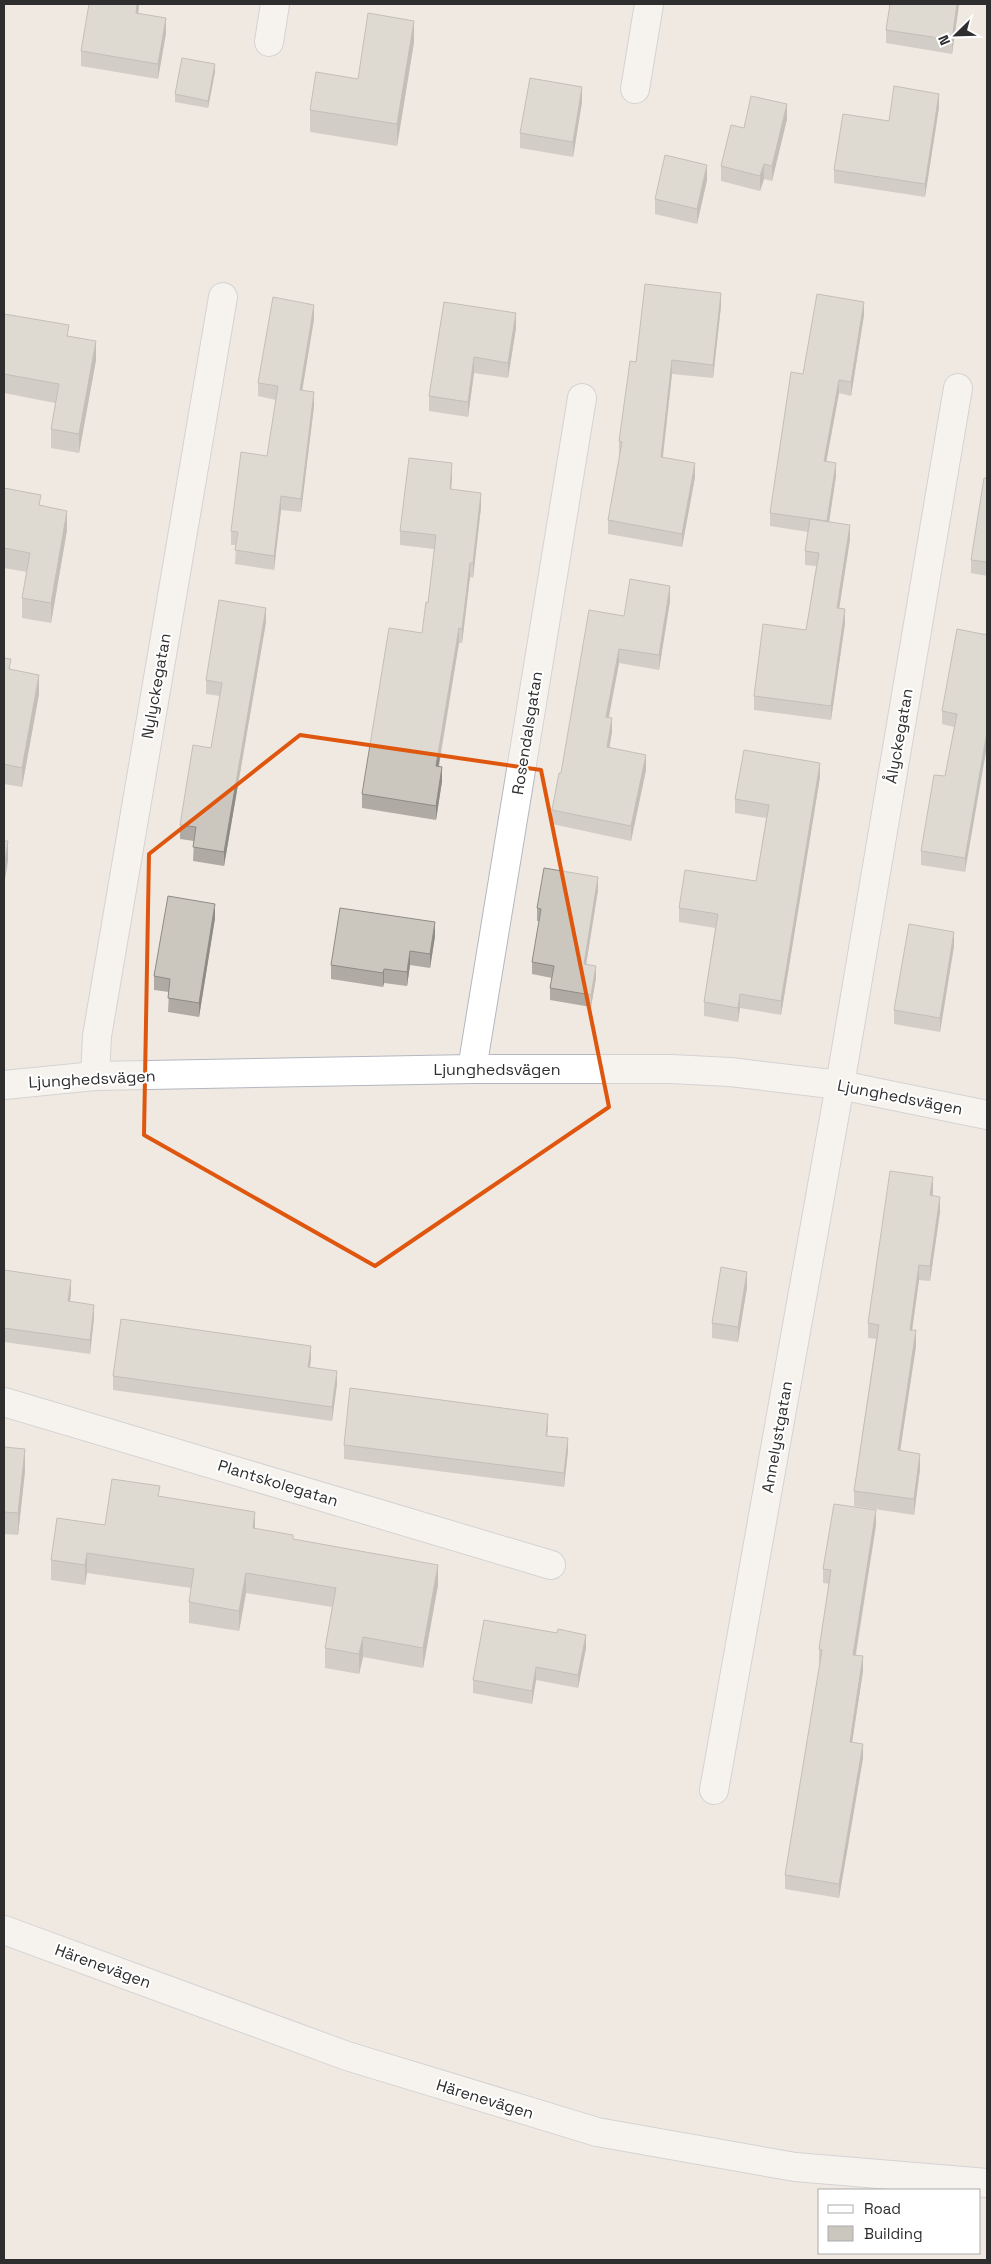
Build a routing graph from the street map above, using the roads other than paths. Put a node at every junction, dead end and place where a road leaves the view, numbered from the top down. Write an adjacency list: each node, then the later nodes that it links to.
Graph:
1 (275, 4): 3 (street)
2 (649, 4): 4 (street)
3 (269, 42)
4 (635, 89)
5 (223, 297): 9 (street, Nylyckegatan)
6 (958, 388): 11 (street, Ålyckegatan)
7 (582, 398): 8 (street, Rosendalsgatan)
8 (472, 1069): 9 (street, Ljunghedsvägen); 11 (street, Ljunghedsvägen)
9 (95, 1076): 10 (street, Ljunghedsvägen)
10 (4, 1085)
11 (840, 1085): 12 (street, Ljunghedsvägen); 15 (street, Annelystgatan)
12 (987, 1114)
13 (4, 1402): 14 (street, Plantskolegatan)
14 (551, 1565)
15 (714, 1790)
16 (4, 1930): 17 (street, Härenevägen)
17 (987, 2183)

